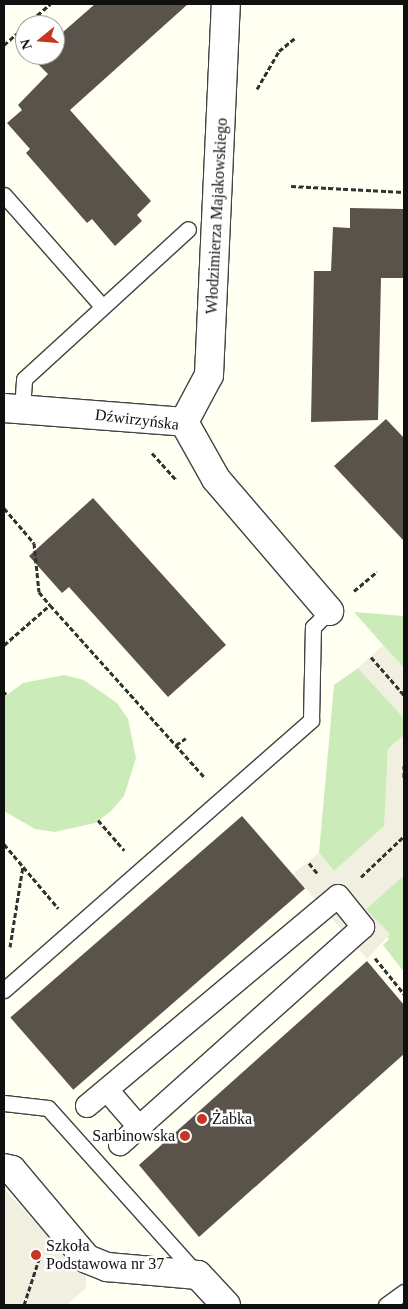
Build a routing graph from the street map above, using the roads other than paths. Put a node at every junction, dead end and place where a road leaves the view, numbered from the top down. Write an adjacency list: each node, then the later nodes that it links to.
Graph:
1 (226, 4): 6 (street, Włodzimierza Majakowskiego)
2 (4, 195): 4 (lane)
3 (188, 229): 4 (lane)
4 (101, 305): 5 (lane)
5 (13, 408): 6 (street, Dźwirzyńska)
6 (184, 422): 7 (street, Dźwirzyńska)
7 (329, 612): 8 (lane)
8 (4, 990)
9 (107, 1090): 11 (street); 12 (street); 12 (street)
10 (4, 1103): 15 (lane)
11 (88, 1106)
12 (139, 1127): 13 (street)
13 (120, 1144)
14 (4, 1168): 15 (street)
15 (198, 1275): 17 (street)
16 (404, 1292): 18 (lane)
17 (226, 1305)
18 (386, 1305)

